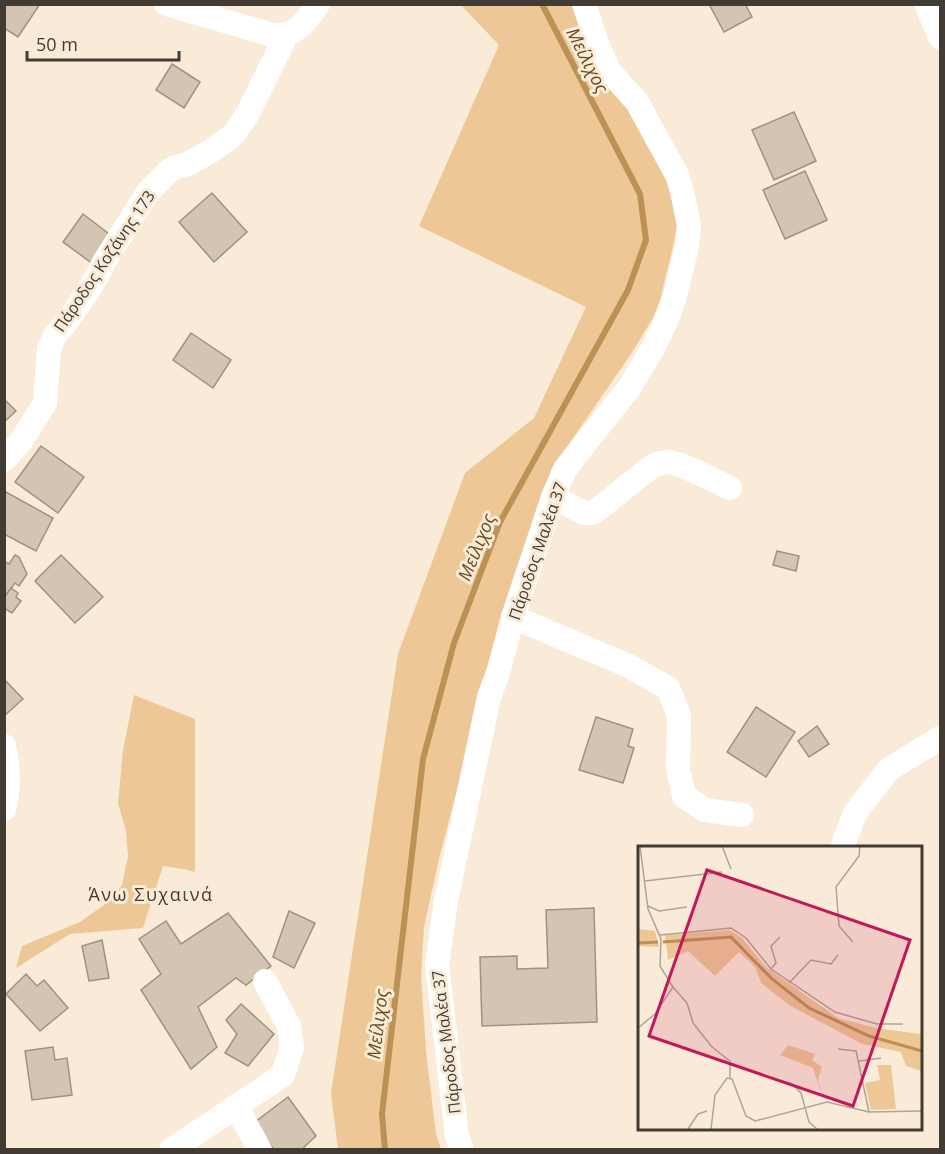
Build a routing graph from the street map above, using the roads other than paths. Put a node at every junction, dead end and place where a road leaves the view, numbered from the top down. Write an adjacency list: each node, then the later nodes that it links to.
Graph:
1 (166, 4): 5 (street)
2 (318, 4): 5 (street)
3 (584, 4): 9 (street, Πάροδος Μαλέα 37)
4 (926, 4): 6 (street)
5 (287, 34): 7 (street, Πάροδος Κοζάνης 173)
6 (940, 37)
7 (4, 460)
8 (730, 488): 9 (street)
9 (553, 497): 10 (street, Πάροδος Μαλέα 37)
10 (513, 617): 14 (street); 20 (street, Πάροδος Μαλέα 37)
11 (940, 738): 15 (street)
12 (4, 746): 13 (street)
13 (4, 808)
14 (742, 815)
15 (843, 846)
16 (265, 981): 17 (street)
17 (236, 1106): 18 (street); 19 (street)
18 (171, 1149)
19 (260, 1149)
20 (462, 1149)

